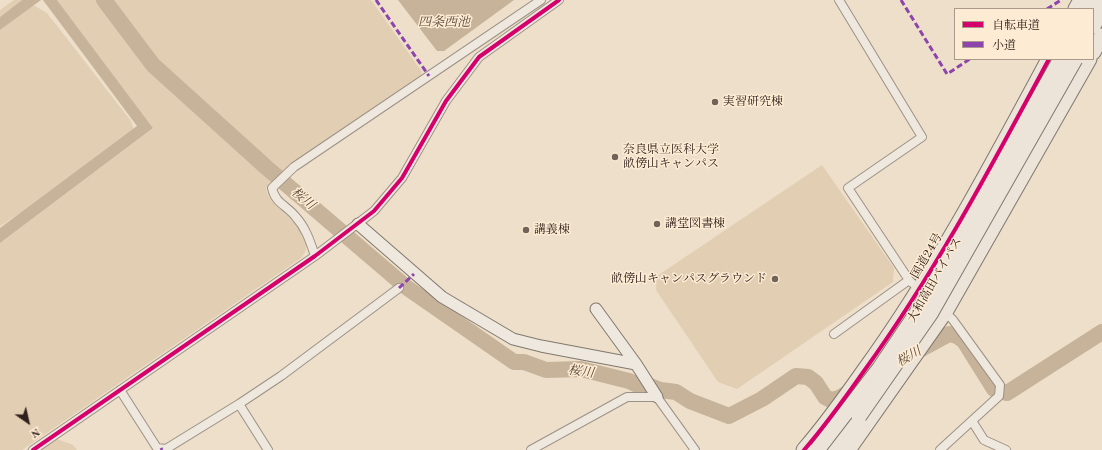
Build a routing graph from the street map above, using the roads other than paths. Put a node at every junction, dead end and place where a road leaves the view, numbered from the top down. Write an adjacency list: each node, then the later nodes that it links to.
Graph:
1 (541, 0): 13 (street)
2 (839, 0): 14 (street)
3 (553, 2): 12 (street)
4 (1102, 10): 5 (highway)
5 (1094, 24)
6 (1102, 36): 7 (highway)
7 (1094, 50)
8 (1048, 60): 14 (highway, 国道24号)
9 (1060, 60): 30 (highway, 大和高田バイパス, bridge)
10 (1074, 60): 23 (highway, 大和高田バイパス, bridge)
11 (1088, 60): 17 (highway)
12 (358, 224): 13 (street); 19 (street)
13 (315, 256): 20 (street)
14 (914, 285): 17 (street); 18 (street); 29 (highway, 国道24号)
15 (399, 288): 22 (street)
16 (596, 308): 19 (street)
17 (945, 312): 24 (street); 33 (highway)
18 (834, 334)
19 (636, 364): 21 (street)
20 (120, 390): 22 (street); 25 (street)
21 (657, 397): 27 (street); 28 (street)
22 (239, 404): 26 (street)
23 (859, 416): 31 (highway, 大和高田バイパス); 32 (highway)
24 (972, 421): 34 (street); 35 (street)
25 (33, 450)
26 (268, 450)
27 (531, 450)
28 (695, 450)
29 (804, 450)
30 (817, 450)
31 (831, 450)
32 (837, 450)
33 (848, 450)
34 (940, 450)
35 (1006, 450)

